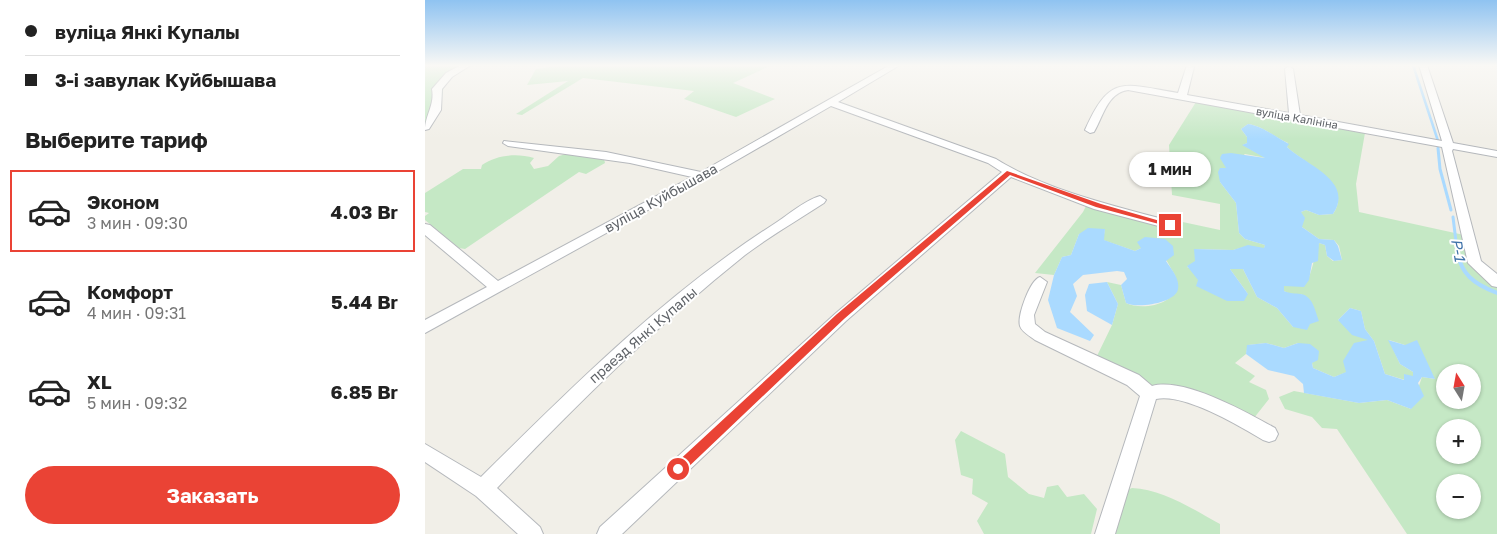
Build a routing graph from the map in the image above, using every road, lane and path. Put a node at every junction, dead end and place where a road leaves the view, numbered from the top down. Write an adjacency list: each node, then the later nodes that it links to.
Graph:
1 (437, 90): 11 (street)
2 (850, 90): 9 (street, вуліца Куйбышава)
3 (1117, 90): 12 (street, вуліца Калініна)
4 (1147, 90): 8 (street, вуліца Калініна)
5 (1183, 90): 8 (street)
6 (1292, 90): 10 (street)
7 (1431, 90): 14 (street)
8 (1181, 97): 10 (street, вуліца Калініна)
9 (828, 102): 16 (street); 17 (street, вуліца Куйбышава)
10 (1295, 118): 14 (street, вуліца Калініна)
11 (425, 127)
12 (1090, 130)
13 (509, 142): 17 (street)
14 (1448, 146): 15 (street, вуліца Калініна); 22 (street)
15 (1497, 154)
16 (1009, 172): 19 (street); 30 (street)
17 (702, 176): 23 (street, вуліца Куйбышава)
18 (820, 200): 28 (street, праезд Янкі Купалы)
19 (1170, 225)
20 (428, 234): 23 (street)
21 (1040, 282): 25 (street)
22 (1497, 282)
23 (497, 287): 24 (street, вуліца Куйбышава)
24 (425, 327)
25 (1149, 394): 26 (street); 31 (street)
26 (1269, 434)
27 (427, 456): 28 (street)
28 (483, 489): 29 (street)
29 (533, 534)
30 (607, 534)
31 (1105, 534)

